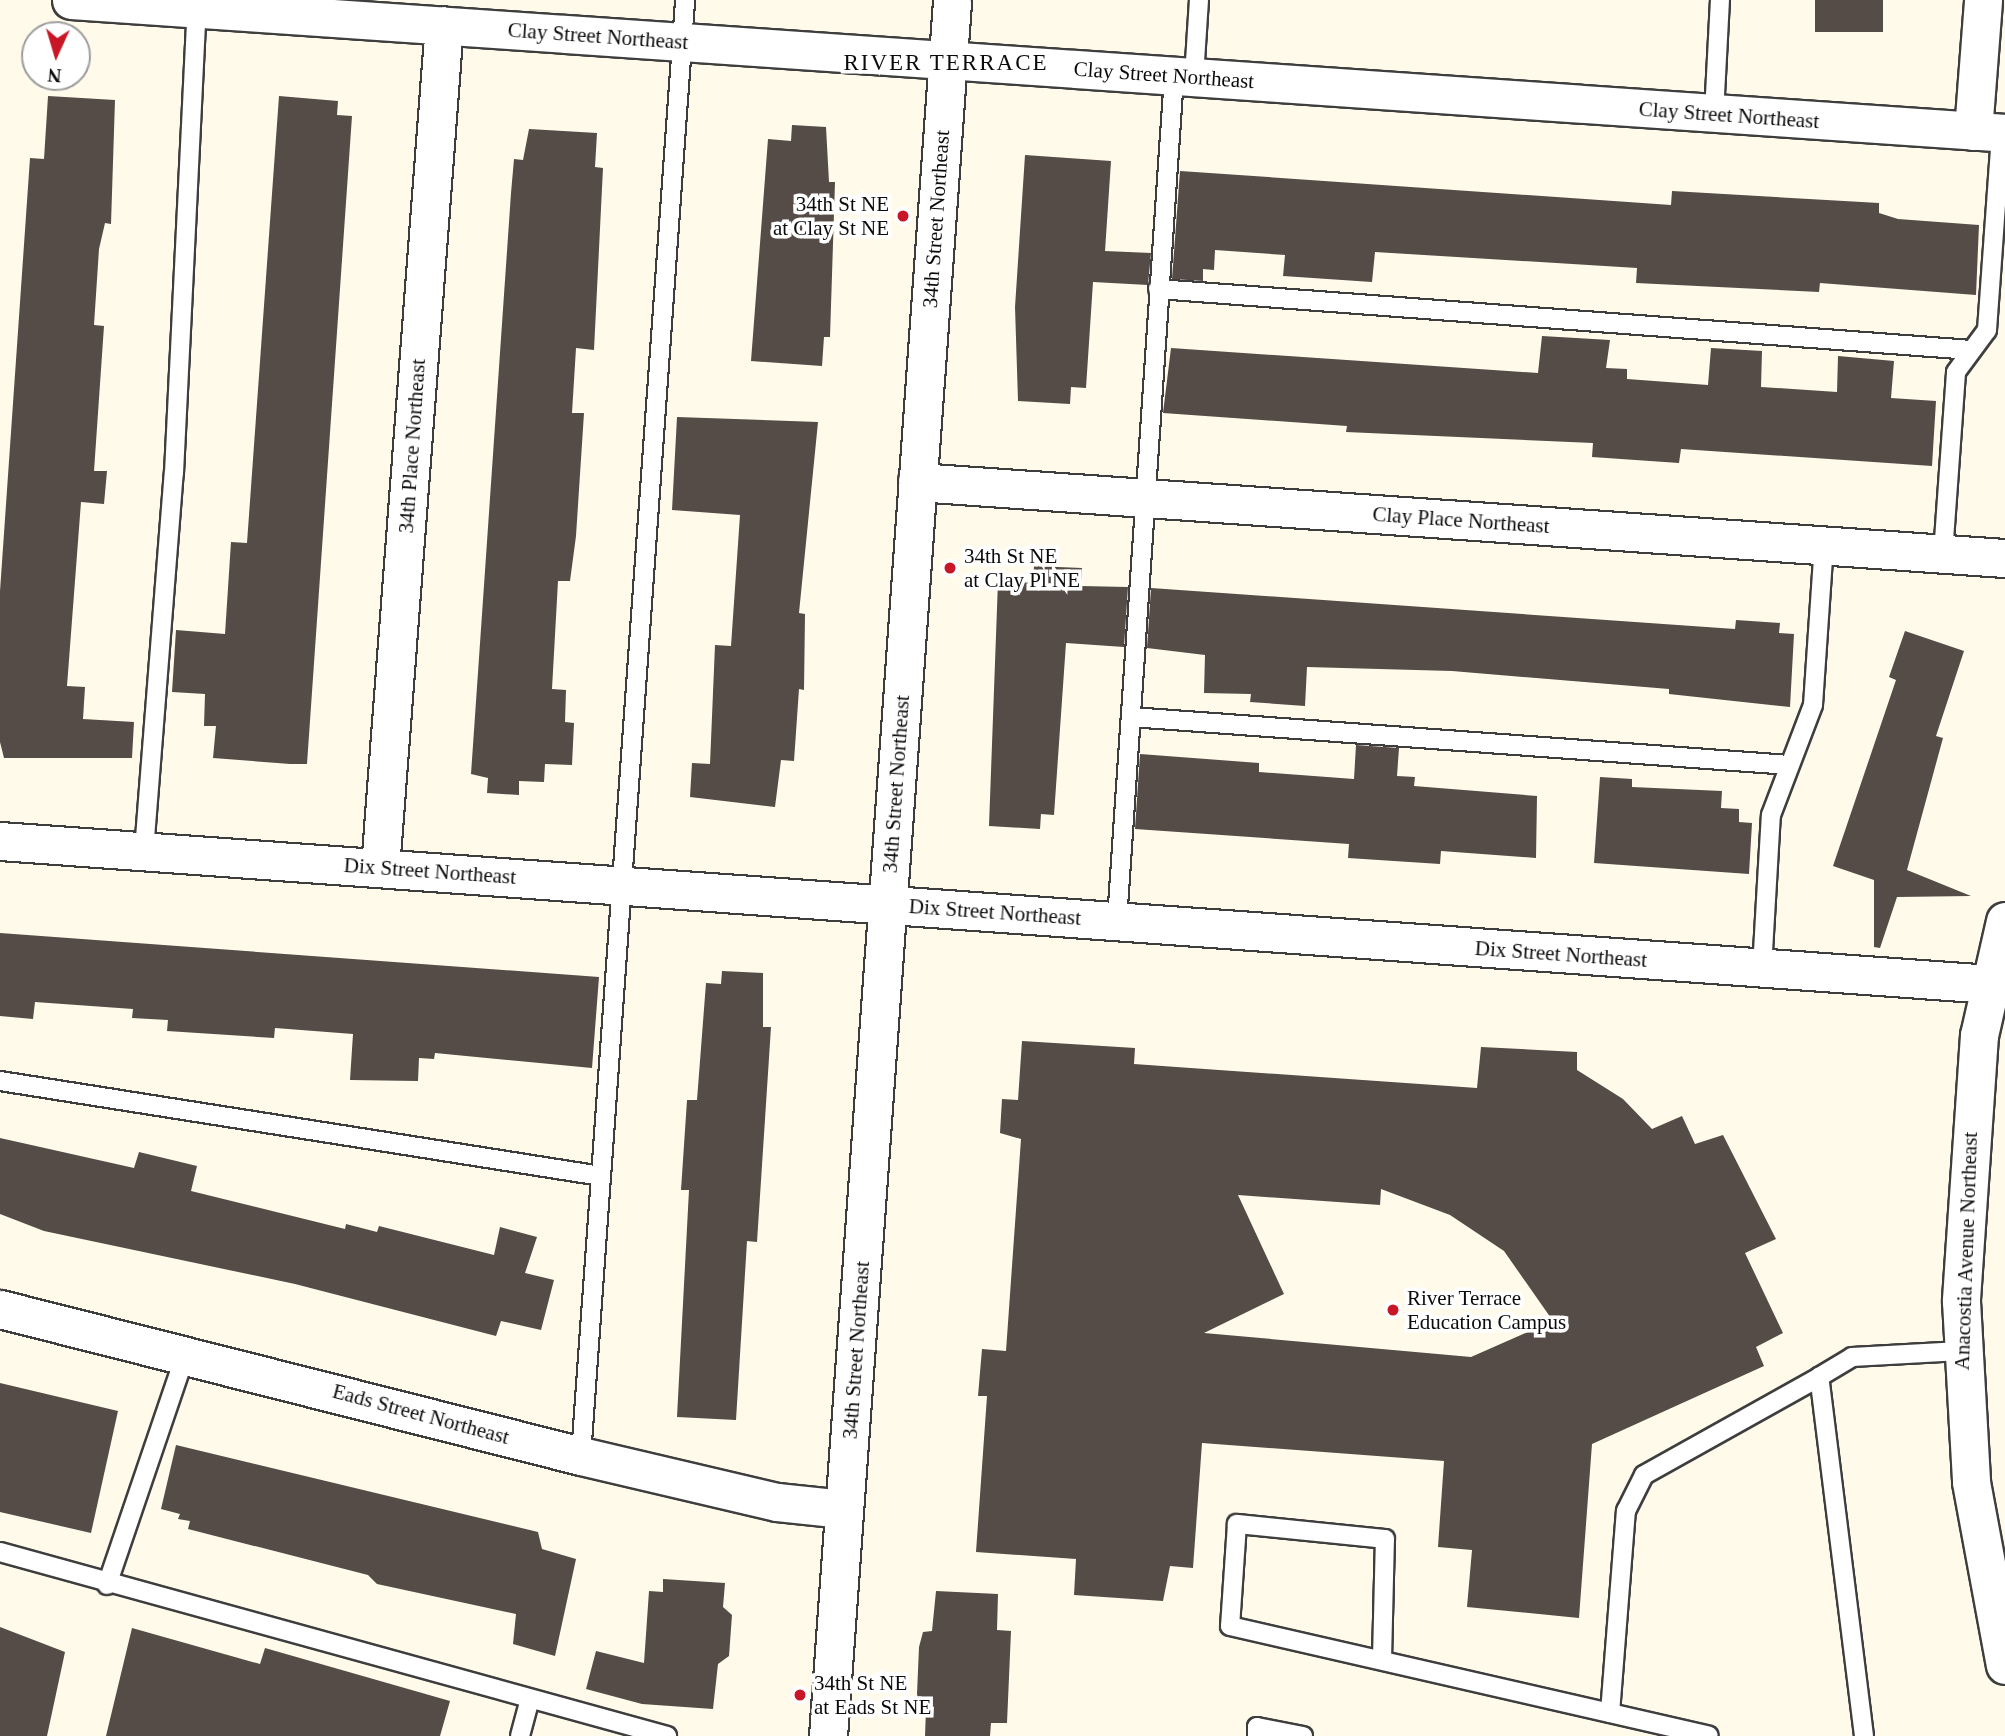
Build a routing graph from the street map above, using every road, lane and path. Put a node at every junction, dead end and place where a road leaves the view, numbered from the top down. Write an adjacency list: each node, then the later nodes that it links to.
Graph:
1 (71, 0): 7 (street, Clay Street Northeast)
2 (685, 0): 9 (lane)
3 (952, 0): 10 (street, 34th Street Northeast)
4 (1199, 0): 11 (lane)
5 (1720, 0): 12 (lane)
6 (1983, 0): 13 (street)
7 (197, 8): 8 (street, Clay Street Northeast); 24 (lane)
8 (444, 25): 9 (street, Clay Street Northeast); 25 (street, 34th Place Northeast)
9 (682, 42): 10 (street, Clay Street Northeast); 26 (lane)
10 (947, 60): 11 (street, Clay Street Northeast); 16 (street, 34th Street Northeast)
11 (1184, 77): 12 (street, Clay Street Northeast); 14 (lane)
12 (1714, 114): 13 (street, Clay Street Northeast)
13 (1993, 133): 15 (lane)
14 (1158, 289): 15 (lane); 17 (lane)
15 (1971, 350): 19 (lane)
16 (917, 482): 17 (street, Clay Place Northeast); 27 (street, 34th Street Northeast)
17 (1142, 498): 18 (street, Clay Place Northeast); 21 (lane)
18 (1824, 545): 19 (street, Clay Place Northeast); 22 (lane)
19 (1943, 554): 20 (street, Clay Place Northeast)
20 (2005, 558)
21 (1131, 717): 22 (lane); 28 (lane)
22 (1789, 765): 30 (lane)
23 (0, 841): 24 (street, Dix Street Northeast)
24 (144, 851): 25 (street, Dix Street Northeast)
25 (380, 868): 26 (street, Dix Street Northeast)
26 (622, 886): 27 (street, Dix Street Northeast); 33 (lane)
27 (887, 905): 28 (street, Dix Street Northeast); 39 (street, 34th Street Northeast)
28 (1117, 921): 30 (street, Dix Street Northeast)
29 (2005, 921): 31 (street, Anacostia Avenue Northeast)
30 (1762, 969): 31 (street, Dix Street Northeast)
31 (1990, 984): 35 (street, Anacostia Avenue Northeast)
32 (0, 1081): 33 (lane)
33 (601, 1176): 38 (lane)
34 (0, 1309): 36 (street, Eads Street Northeast)
35 (1961, 1351): 37 (lane); 43 (street, Anacostia Avenue Northeast)
36 (186, 1353): 38 (street, Eads Street Northeast); 41 (lane)
37 (1819, 1377): 45 (lane); 52 (lane)
38 (581, 1456): 39 (street, Eads Street Northeast)
39 (844, 1509): 48 (street, 34th Street Northeast)
40 (0, 1552): 41 (lane)
41 (107, 1585): 44 (lane)
42 (1382, 1659): 42 (lane); 45 (lane)
43 (2005, 1665)
44 (530, 1699): 46 (lane); 47 (lane)
45 (1610, 1713): 51 (lane)
46 (520, 1736)
47 (667, 1736)
48 (828, 1736)
49 (1257, 1736): 50 (lane)
50 (1303, 1736)
51 (1709, 1736)
52 (1864, 1736)

